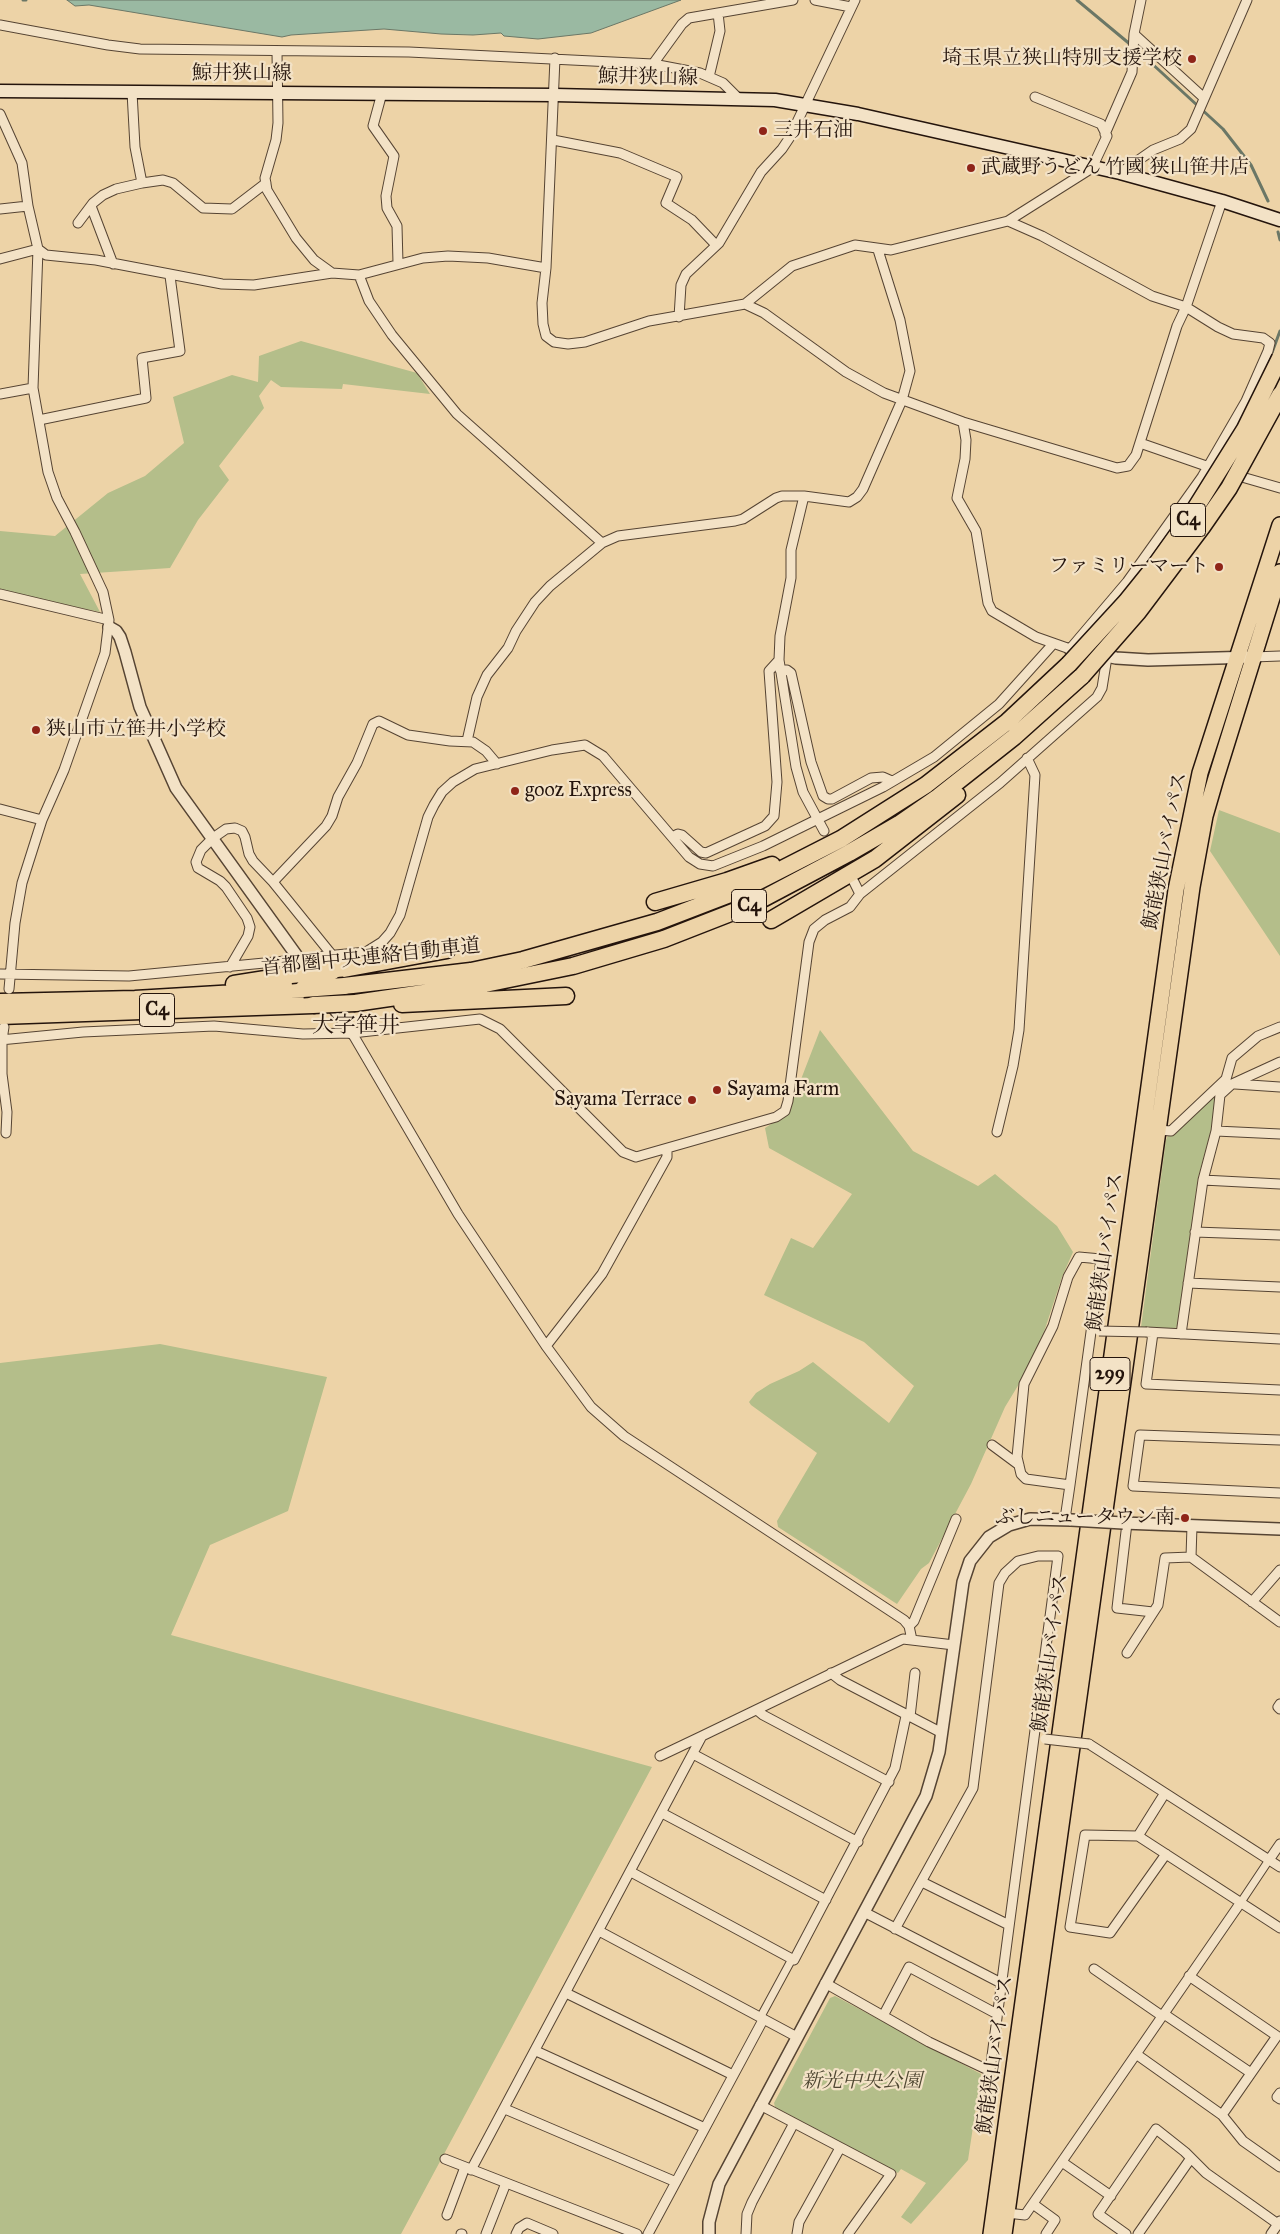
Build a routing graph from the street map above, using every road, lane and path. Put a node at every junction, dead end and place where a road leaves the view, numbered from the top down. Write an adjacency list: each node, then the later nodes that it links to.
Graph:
1 (793, 0): 6 (street)
2 (815, 0): 5 (street)
3 (1142, 0): 8 (street)
4 (1247, 0): 21 (street)
5 (853, 3): 20 (street)
6 (718, 12): 11 (street); 12 (street)
7 (0, 25): 9 (street)
8 (1134, 34): 21 (street); 24 (street)
9 (277, 52): 10 (street); 15 (street)
10 (556, 58): 11 (street); 17 (street)
11 (653, 64): 12 (street)
12 (709, 77): 19 (street)
13 (0, 92): 14 (main road, 鯨井狭山線)
14 (132, 92): 15 (main road, 鯨井狭山線); 29 (street)
15 (276, 93): 16 (main road, 鯨井狭山線); 28 (street)
16 (382, 93): 17 (main road, 鯨井狭山線); 41 (street)
17 (555, 95): 19 (main road, 鯨井狭山線); 25 (street)
18 (1035, 97): 24 (street)
19 (738, 98): 20 (main road, 鯨井狭山線)
20 (806, 104): 26 (main road, 鯨井狭山線); 37 (street)
21 (1201, 105): 27 (street)
22 (0, 114): 23 (street)
23 (2, 129): 31 (street)
24 (1105, 134): 26 (street)
25 (553, 140): 37 (street); 43 (street)
26 (1092, 168): 27 (main road, 鯨井狭山線); 35 (street)
27 (1120, 173): 30 (main road, 鯨井狭山線)
28 (266, 182): 29 (street); 44 (street)
29 (142, 183): 32 (street)
30 (1222, 201): 34 (main road, 鯨井狭山線); 48 (street)
31 (28, 206): 33 (street); 38 (street)
32 (91, 206): 36 (street); 42 (street)
33 (0, 208)
34 (1280, 220)
35 (1008, 221): 39 (street); 48 (street)
36 (78, 223)
37 (716, 245): 49 (street)
38 (38, 249): 40 (street); 42 (street); 51 (street)
39 (878, 250): 47 (street); 54 (street)
40 (0, 259)
41 (398, 263): 43 (street); 45 (street)
42 (113, 264): 46 (street)
43 (546, 268): 49 (street)
44 (332, 273): 45 (street); 46 (street)
45 (359, 275): 62 (street)
46 (170, 276): 55 (street)
47 (745, 304): 49 (street); 54 (street)
48 (1186, 307): 57 (street); 58 (street)
49 (679, 317)
50 (1280, 358): 67 (highway, 首都圏中央連絡自動車道 / C4, bridge)
51 (33, 388): 52 (street); 55 (street)
52 (0, 394)
53 (1280, 395): 73 (highway, 首都圏中央連絡自動車道 / C4, bridge)
54 (902, 400): 56 (street); 60 (street)
55 (38, 420): 65 (street)
56 (963, 422): 57 (street); 66 (street)
57 (1140, 443): 58 (street)
58 (1208, 467): 59 (street); 67 (street)
59 (1280, 488)
60 (804, 496): 62 (street); 71 (street)
61 (1280, 525): 68 (highway, 飯能狭山バイパス / 299)
62 (602, 543): 74 (street)
63 (1280, 572): 68 (highway, 飯能狭山バイパス / 299)
64 (0, 594): 65 (street)
65 (109, 624): 81 (street); 84 (street)
66 (1053, 644): 67 (street); 77 (street)
67 (1069, 656): 70 (street); 78 (highway, 首都圏中央連絡自動車道 / C4)
68 (1246, 656): 69 (street); 70 (street); 107 (highway, 飯能狭山バイパス / 299); 217 (highway, 飯能狭山バイパス / 299)
69 (1280, 656)
70 (1107, 658): 75 (street)
71 (780, 660): 72 (street); 83 (street)
72 (780, 670): 77 (street); 80 (street)
73 (1054, 702): 89 (highway); 99 (highway, 首都圏中央連絡自動車道 / C4)
74 (467, 741): 76 (street); 85 (street)
75 (1027, 758): 87 (street); 109 (street)
76 (497, 764): 83 (street); 91 (street)
77 (892, 781): 80 (street)
78 (897, 805): 88 (highway); 98 (highway, 首都圏中央連絡自動車道 / C4, bridge)
79 (0, 809): 81 (street)
80 (816, 818): 82 (street); 83 (street)
81 (42, 820): 94 (street)
82 (824, 831)
83 (672, 837)
84 (213, 838): 85 (street); 92 (street); 102 (street)
85 (274, 882): 91 (street)
86 (854, 882): 87 (street)
87 (860, 894): 112 (street)
88 (655, 902)
89 (771, 920)
90 (448, 950): 91 (highway)
91 (332, 963): 93 (highway, bridge); 93 (street, bridge)
92 (230, 967): 93 (street); 94 (street)
93 (288, 968): 98 (highway)
94 (11, 973): 95 (street); 96 (street)
95 (0, 974)
96 (4, 996): 98 (highway, 首都圏中央連絡自動車道 / C4)
97 (566, 996): 99 (highway)
98 (135, 999)
99 (355, 1003): 100 (highway, 首都圏中央連絡自動車道 / C4, bridge)
100 (2, 1022): 103 (street)
101 (1280, 1027): 107 (street)
102 (352, 1033): 103 (street); 112 (street); 123 (street)
103 (1, 1040): 110 (street)
104 (1280, 1062): 105 (street)
105 (1232, 1084): 106 (street); 108 (street)
106 (1280, 1087)
107 (1158, 1130): 205 (highway, 飯能狭山バイパス / 299)
108 (1216, 1131): 111 (street); 113 (street)
109 (997, 1132)
110 (6, 1133)
111 (1280, 1134)
112 (667, 1150): 123 (street)
113 (1203, 1180): 114 (street); 115 (street)
114 (1280, 1184)
115 (1195, 1232): 116 (street); 117 (street)
116 (1280, 1236)
117 (1188, 1284): 118 (street); 121 (street)
118 (1280, 1287)
119 (1095, 1331): 120 (street, bridge); 127 (street); 128 (street)
120 (1150, 1333): 121 (street); 124 (street)
121 (1181, 1334): 122 (street)
122 (1280, 1339)
123 (546, 1346): 140 (street)
124 (1280, 1390)
125 (1280, 1440): 129 (street)
126 (992, 1446): 127 (street)
127 (1019, 1465): 128 (street)
128 (1070, 1484): 131 (street)
129 (1280, 1493)
130 (956, 1519): 140 (street)
131 (1068, 1520): 132 (street, bridge); 142 (street)
132 (1125, 1523): 133 (street); 138 (street)
133 (1192, 1526): 134 (street); 135 (street)
134 (1280, 1529)
135 (1191, 1557): 137 (street); 138 (street)
136 (1280, 1570): 137 (street)
137 (1252, 1602): 139 (street)
138 (1153, 1612): 143 (street)
139 (1280, 1622)
140 (909, 1626): 141 (street)
141 (912, 1640): 142 (street); 144 (street)
142 (954, 1645): 150 (street)
143 (1127, 1653)
144 (831, 1673): 148 (street); 149 (street)
145 (916, 1673): 149 (street)
146 (1280, 1704): 147 (street)
147 (1280, 1709)
148 (757, 1710): 151 (street); 155 (street)
149 (908, 1716): 150 (street); 155 (street)
150 (942, 1734): 168 (street)
151 (702, 1736): 153 (street); 154 (street)
152 (1033, 1740): 156 (street, bridge); 165 (street); 169 (street)
153 (694, 1754): 157 (street); 159 (street)
154 (660, 1756)
155 (889, 1782): 159 (street)
156 (1166, 1793): 158 (street); 162 (street)
157 (662, 1813): 164 (street); 166 (street)
158 (1138, 1836): 161 (street); 161 (street)
159 (858, 1842): 166 (street)
160 (1280, 1844): 162 (street)
161 (1166, 1854): 167 (street)
162 (1269, 1860): 163 (street); 167 (street)
163 (1280, 1867)
164 (631, 1872): 172 (street); 173 (street)
165 (922, 1882): 169 (street); 171 (street)
166 (826, 1900): 173 (street)
167 (1240, 1902): 170 (street); 175 (street)
168 (864, 1912): 171 (street); 176 (street)
169 (1009, 1925): 177 (street)
170 (1280, 1928)
171 (896, 1929): 177 (street)
172 (599, 1932): 178 (street); 182 (street)
173 (792, 1959): 182 (street)
174 (1094, 1969): 180 (street)
175 (1190, 1976): 180 (street); 186 (street)
176 (825, 1983): 181 (street); 183 (street)
177 (1001, 1983): 179 (street)
178 (566, 1993): 184 (street); 187 (street)
179 (997, 2014): 181 (street); 181 (street)
180 (1163, 2015): 185 (street); 186 (street)
181 (883, 2016)
182 (762, 2019): 183 (street); 187 (street)
183 (797, 2037): 190 (street)
184 (536, 2051): 191 (street); 194 (street)
185 (1136, 2054): 192 (street); 198 (street)
186 (1251, 2073): 192 (street)
187 (733, 2075): 194 (street)
188 (1280, 2093): 189 (street)
189 (1280, 2099)
190 (760, 2105): 193 (street); 213 (street)
191 (506, 2109): 200 (street); 201 (street)
192 (1222, 2115): 199 (street)
193 (794, 2122): 195 (street); 214 (street)
194 (705, 2128): 201 (street)
195 (840, 2148): 215 (street); 216 (street)
196 (445, 2158): 200 (street)
197 (1191, 2158): 203 (street); 207 (street); 221 (street)
198 (1062, 2162): 203 (street); 204 (street)
199 (1280, 2167)
200 (468, 2168): 202 (street); 206 (street)
201 (676, 2182): 212 (street)
202 (506, 2183): 208 (street); 211 (street)
203 (1110, 2196): 220 (street)
204 (1033, 2204): 205 (street); 219 (street)
205 (1007, 2212): 218 (highway, 飯能狭山バイパス / 299)
206 (448, 2215)
207 (1279, 2223): 222 (street)
208 (486, 2234)
209 (516, 2234): 210 (street)
210 (553, 2234)
211 (637, 2234)
212 (648, 2234)
213 (709, 2234)
214 (746, 2234)
215 (797, 2234)
216 (848, 2234)
217 (991, 2234)
218 (1004, 2234)
219 (1046, 2234)
220 (1126, 2234)
221 (1138, 2234)
222 (1271, 2234)

